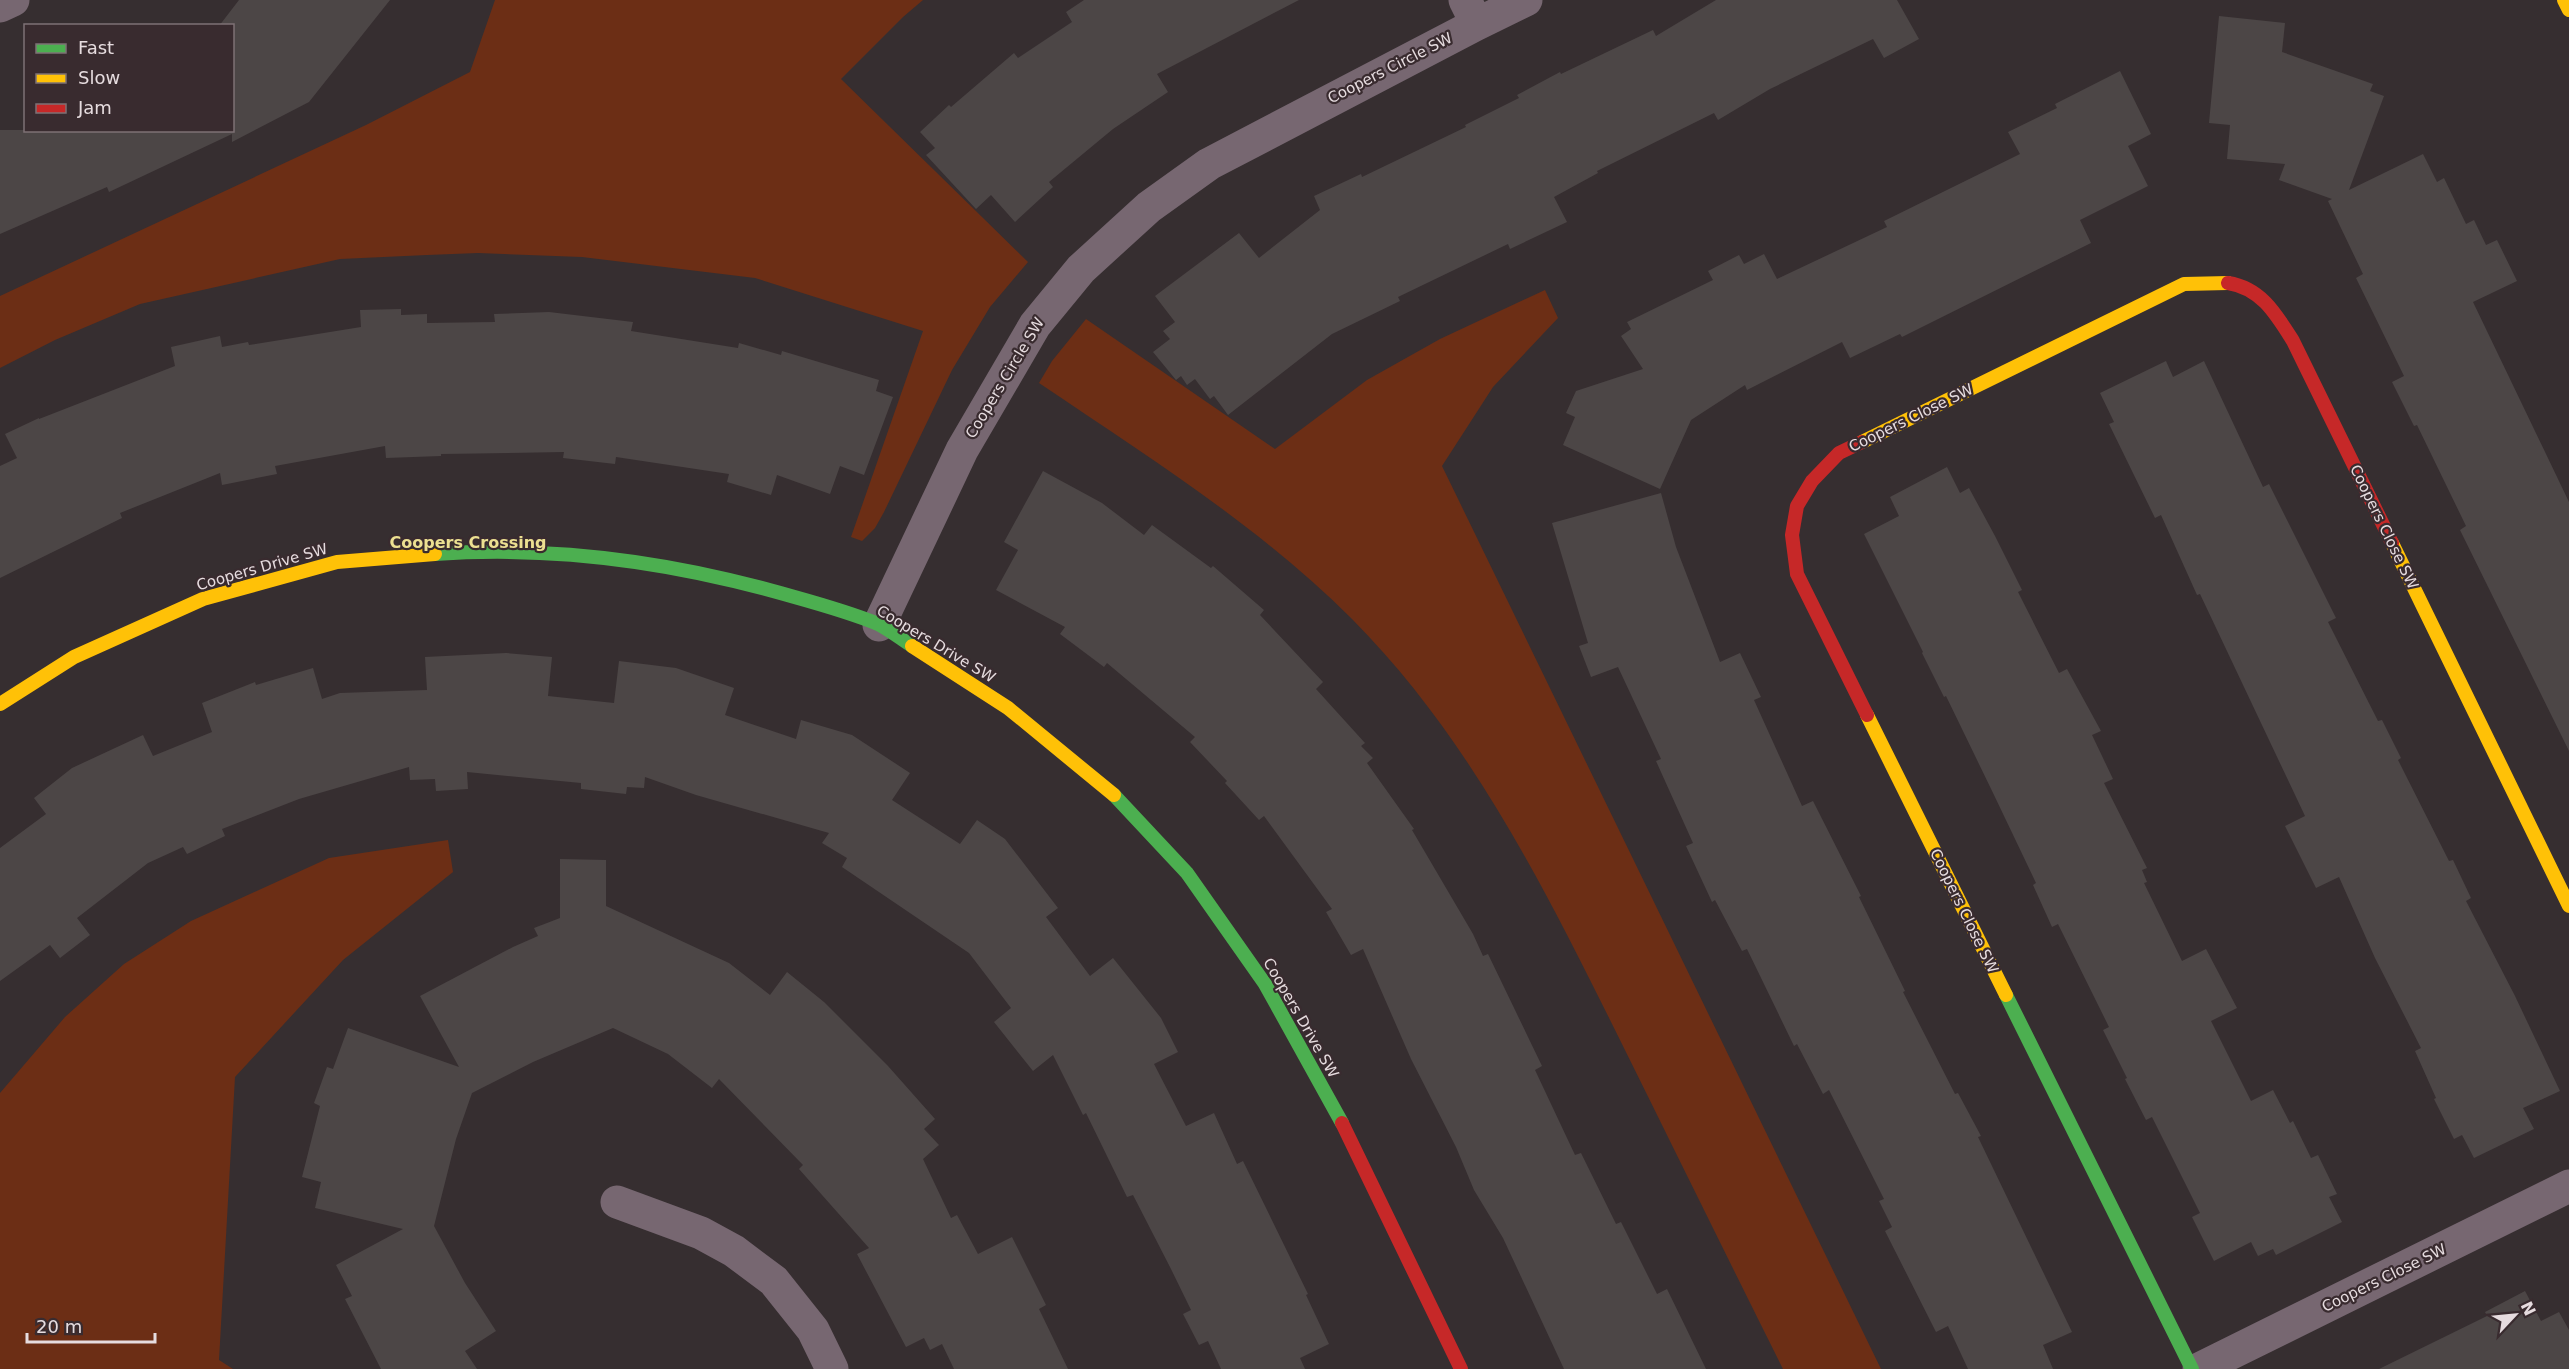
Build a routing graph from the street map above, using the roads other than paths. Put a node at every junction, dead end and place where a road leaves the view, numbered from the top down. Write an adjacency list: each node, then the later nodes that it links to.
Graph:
1 (13, 0): 4 (street)
2 (1526, 0): 6 (street, Coopers Circle SW)
3 (2564, 0): 5 (street)
4 (0, 6)
5 (2569, 10)
6 (1471, 12): 7 (street, Coopers Circle SW)
7 (879, 625): 8 (street, Coopers Drive SW); 13 (street, Coopers Drive SW)
8 (0, 704)
9 (2569, 906): 14 (street, Coopers Close SW)
10 (2569, 1186): 15 (street, Coopers Close SW)
11 (617, 1202): 12 (street)
12 (832, 1369)
13 (1461, 1369)
14 (2192, 1369)
15 (2199, 1369)

